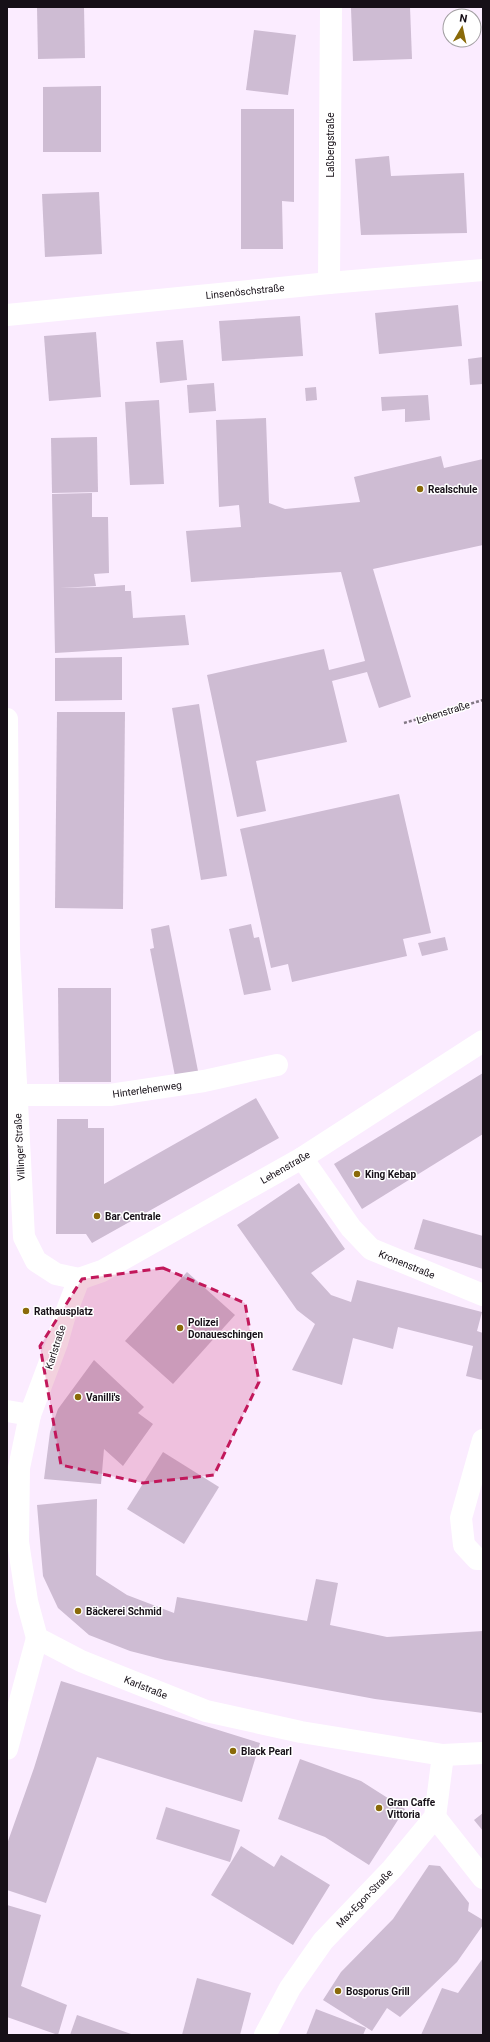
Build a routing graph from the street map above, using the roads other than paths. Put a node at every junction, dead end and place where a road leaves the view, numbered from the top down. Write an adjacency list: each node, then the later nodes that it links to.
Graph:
1 (331, 7): 3 (street, Laßbergstraße)
2 (483, 270): 3 (street, Linsenöschstraße)
3 (329, 283): 4 (street, Linsenöschstraße)
4 (7, 315)
5 (7, 719): 8 (street, Villinger Straße)
6 (483, 1042): 9 (street, Lehenstraße)
7 (277, 1065): 8 (street, Hinterlehenweg)
8 (16, 1095): 10 (street, Villinger Straße)
9 (302, 1158): 10 (street, Lehenstraße); 11 (street, Kronenstraße)
10 (79, 1279): 13 (street, Karlstraße)
11 (483, 1295)
12 (7, 1411): 13 (street)
13 (30, 1415): 16 (street, Karlstraße)
14 (483, 1440): 15 (street)
15 (483, 1559)
16 (37, 1638): 17 (street); 19 (street, Karlstraße)
17 (7, 1749)
18 (483, 1753): 19 (street, Karlstraße)
19 (443, 1755): 20 (street)
20 (435, 1817): 21 (street); 22 (street, Max-Egon-Straße)
21 (483, 1878)
22 (265, 2035)

